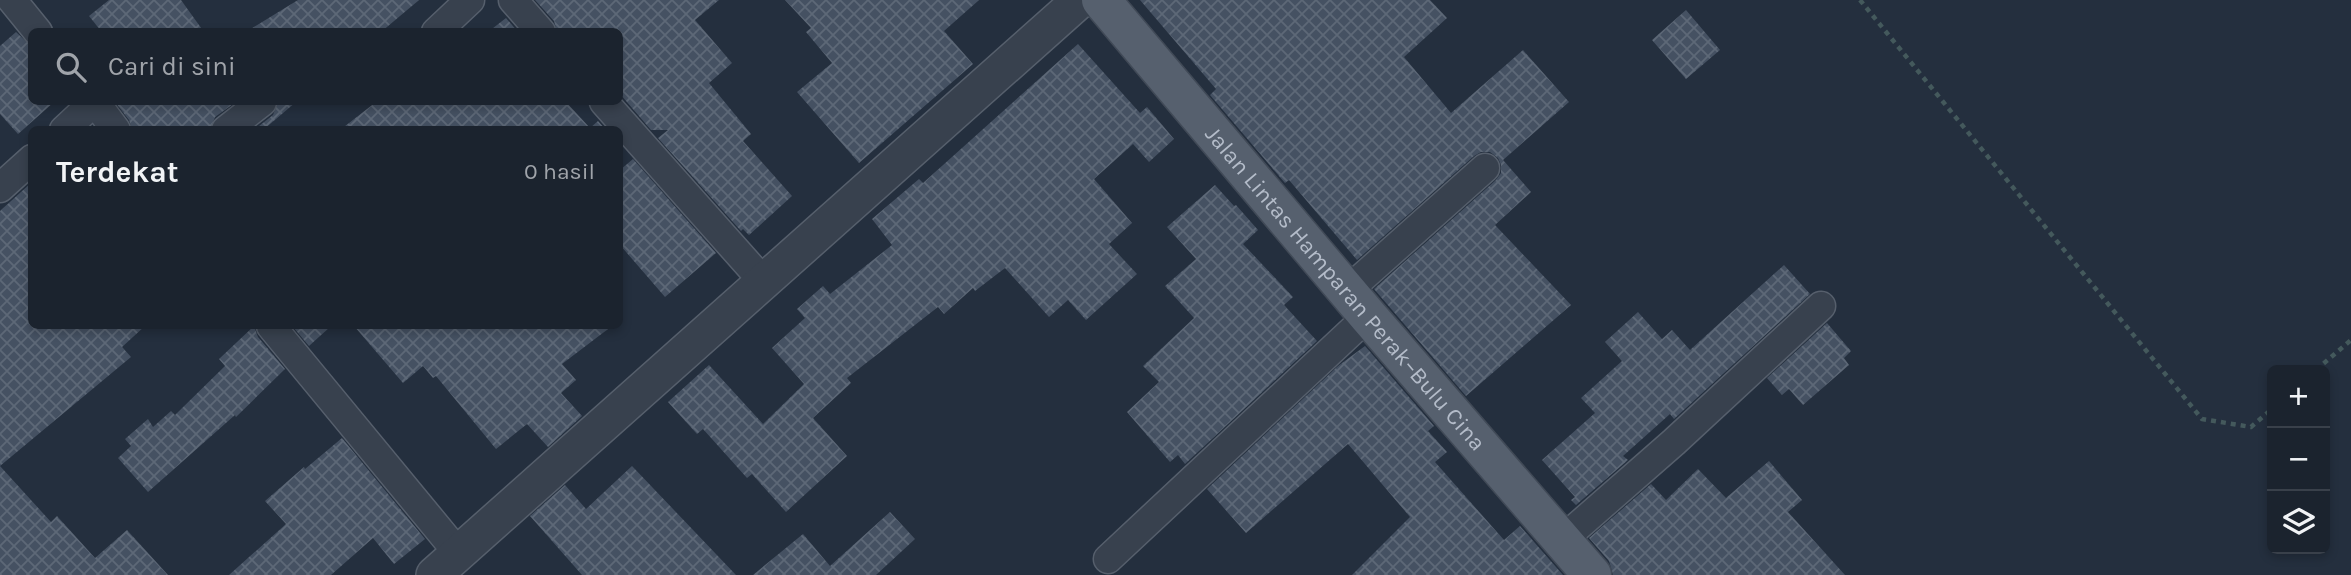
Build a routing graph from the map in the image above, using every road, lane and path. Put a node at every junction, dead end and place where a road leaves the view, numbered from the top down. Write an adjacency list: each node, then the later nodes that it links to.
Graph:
1 (12, 0): 7 (street)
2 (470, 0): 8 (street)
3 (513, 0): 9 (street)
4 (1080, 0): 20 (street)
5 (1101, 0): 21 (main road, Jalan Lintas Hamparan Perak–Bulu Cina)
6 (1860, 0): 26 (path)
7 (35, 28)
8 (440, 28)
9 (538, 28)
10 (92, 105): 14 (street)
11 (97, 105): 15 (street)
12 (258, 105): 16 (street)
13 (607, 105): 20 (street)
14 (68, 126)
15 (113, 126)
16 (231, 126)
17 (28, 163): 19 (street)
18 (1485, 168): 21 (street)
19 (0, 188)
20 (763, 281): 29 (street)
21 (1358, 304): 27 (main road, Jalan Lintas Hamparan Perak–Bulu Cina); 28 (street)
22 (1821, 306): 27 (street)
23 (273, 329): 29 (street)
24 (2351, 340): 25 (path)
25 (2322, 365)
26 (2267, 413)
27 (1562, 540): 30 (main road, Jalan Lintas Hamparan Perak–Bulu Cina)
28 (1108, 559)
29 (447, 564)
30 (1592, 575)

